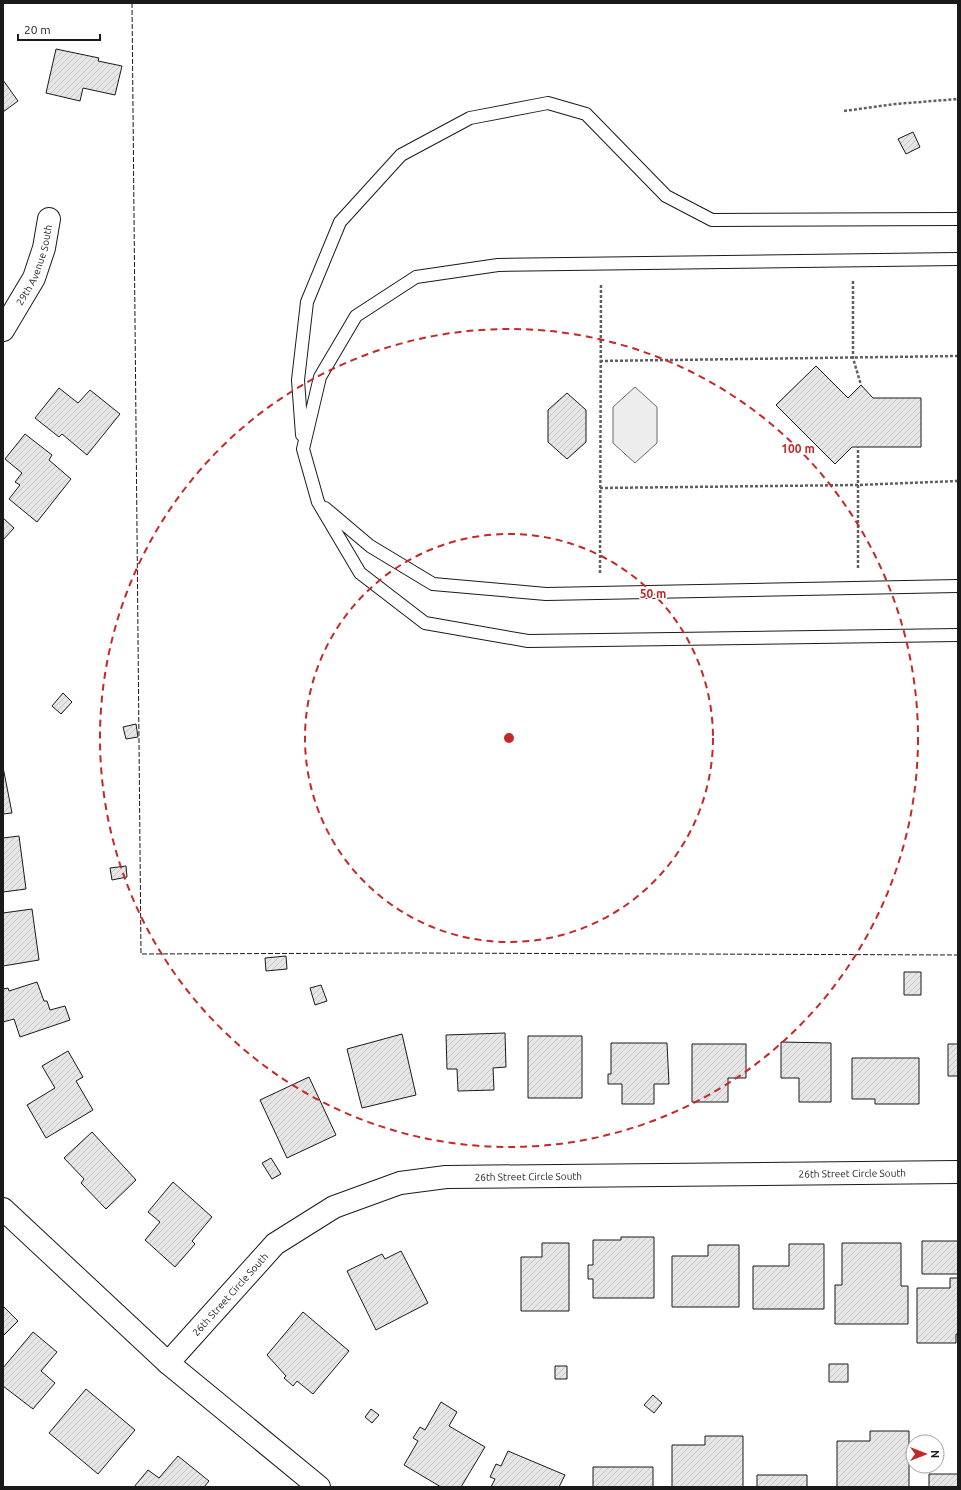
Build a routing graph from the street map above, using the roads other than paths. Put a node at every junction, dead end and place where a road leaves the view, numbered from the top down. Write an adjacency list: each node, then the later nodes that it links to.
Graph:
1 (49, 219): 4 (street, 29th Avenue South)
2 (958, 219): 5 (lane)
3 (958, 259): 5 (lane)
4 (3, 330)
5 (303, 449): 6 (lane)
6 (318, 502): 7 (lane); 8 (lane)
7 (958, 586)
8 (958, 635)
9 (958, 1172): 11 (street, 26th Street Circle South)
10 (3, 1209): 11 (street)
11 (168, 1363): 12 (street)
12 (319, 1487)

